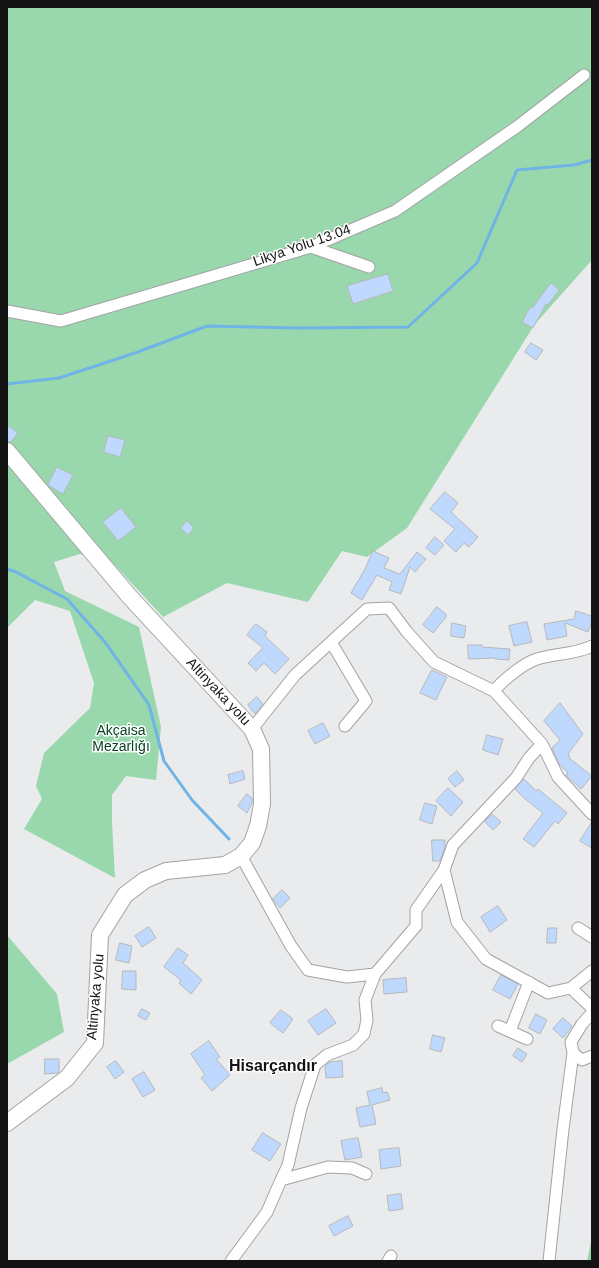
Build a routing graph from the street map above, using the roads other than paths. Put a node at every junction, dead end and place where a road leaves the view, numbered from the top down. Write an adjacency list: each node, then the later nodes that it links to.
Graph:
1 (584, 75): 2 (street, Likya Yolu 13.04)
2 (311, 246): 3 (street); 4 (street, Likya Yolu 13.04)
3 (369, 267)
4 (7, 311)
5 (7, 451): 10 (main road, Altinyaka yolu)
6 (331, 642): 8 (street); 9 (street); 10 (street)
7 (592, 646): 8 (street)
8 (494, 691): 11 (street)
9 (345, 726)
10 (252, 729): 13 (main road, Altinyaka yolu)
11 (542, 744): 12 (street); 14 (street)
12 (592, 814)
13 (241, 856): 18 (street); 28 (main road, Altinyaka yolu)
14 (444, 870): 18 (street); 19 (street)
15 (578, 928): 16 (street)
16 (592, 937)
17 (592, 971): 20 (street)
18 (375, 974): 30 (street)
19 (529, 982): 20 (street); 24 (street)
20 (571, 988): 21 (street)
21 (592, 1008)
22 (592, 1013): 26 (street)
23 (498, 1026): 24 (street)
24 (510, 1031): 25 (street)
25 (527, 1039)
26 (573, 1053): 27 (street); 32 (street)
27 (592, 1056)
28 (7, 1123)
29 (366, 1174): 30 (street)
30 (281, 1180): 31 (street)
31 (231, 1261)
32 (549, 1261)

